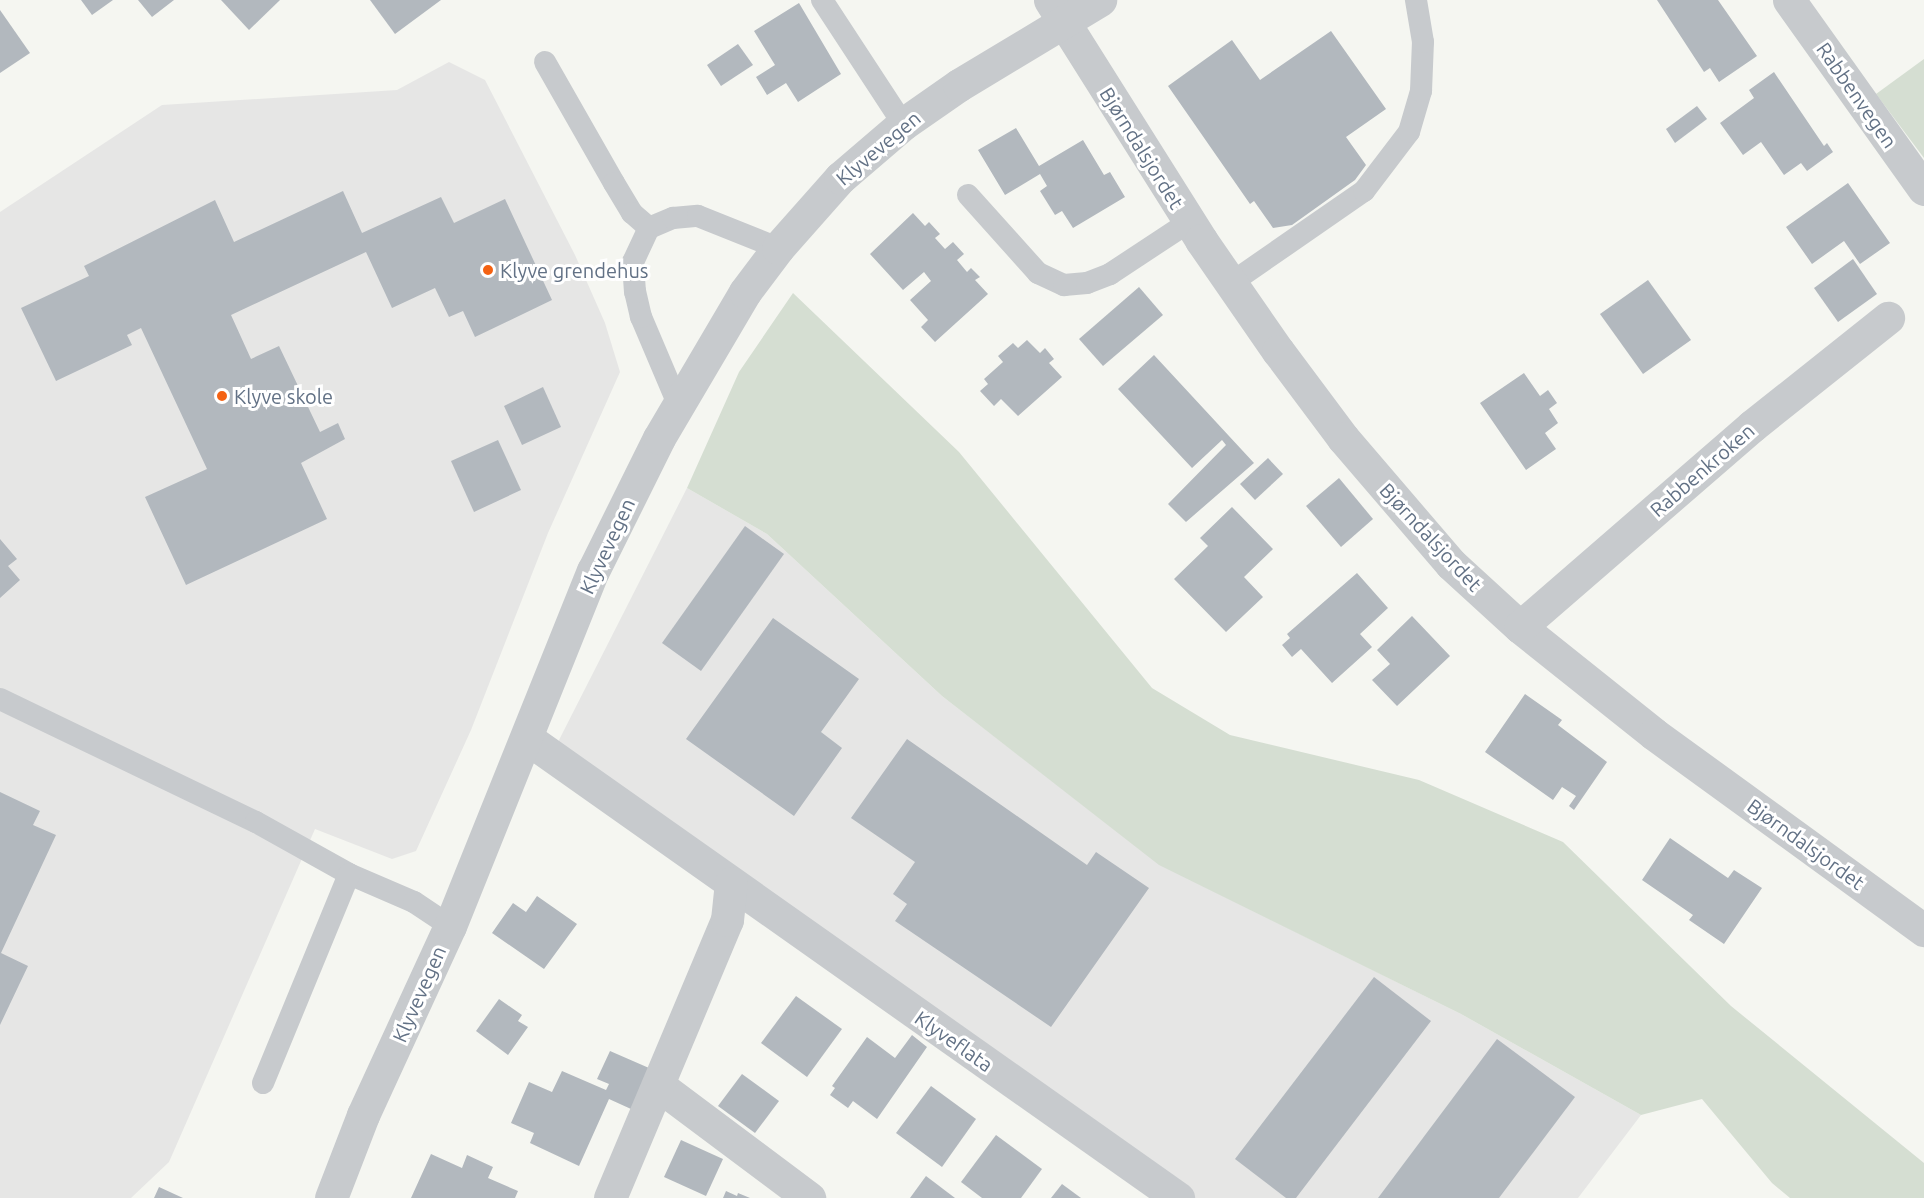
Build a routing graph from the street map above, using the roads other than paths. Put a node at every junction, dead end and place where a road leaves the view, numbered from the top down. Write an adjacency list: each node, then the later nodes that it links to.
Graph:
1 (822, 0): 7 (lane)
2 (1100, 0): 5 (street)
3 (1416, 0): 13 (lane)
4 (1789, 0): 8 (street, Rabbenvegen)
5 (1056, 13): 7 (street, Klyvevegen); 10 (street, Bjørndalsjordet)
6 (545, 62): 11 (lane)
7 (903, 124): 12 (street, Klyvevegen)
8 (1924, 189)
9 (968, 195): 10 (lane)
10 (1189, 222): 13 (street, Bjørndalsjordet)
11 (649, 228): 12 (lane); 15 (lane)
12 (778, 248): 15 (street, Klyvevegen)
13 (1231, 283): 16 (street, Bjørndalsjordet)
14 (1888, 318): 16 (street, Rabbenkroken)
15 (678, 404): 18 (street, Klyvevegen)
16 (1520, 627): 22 (street, Bjørndalsjordet)
17 (0, 699): 19 (lane)
18 (528, 739): 20 (street, Klyveflata); 21 (street, Klyvevegen)
19 (349, 874): 21 (lane); 23 (lane)
20 (731, 883): 24 (street); 28 (street, Klyveflata)
21 (450, 926): 25 (street, Klyvevegen)
22 (1924, 930)
23 (263, 1083)
24 (658, 1085): 26 (street); 27 (street)
25 (331, 1198)
26 (610, 1198)
27 (809, 1198)
28 (1178, 1198)

